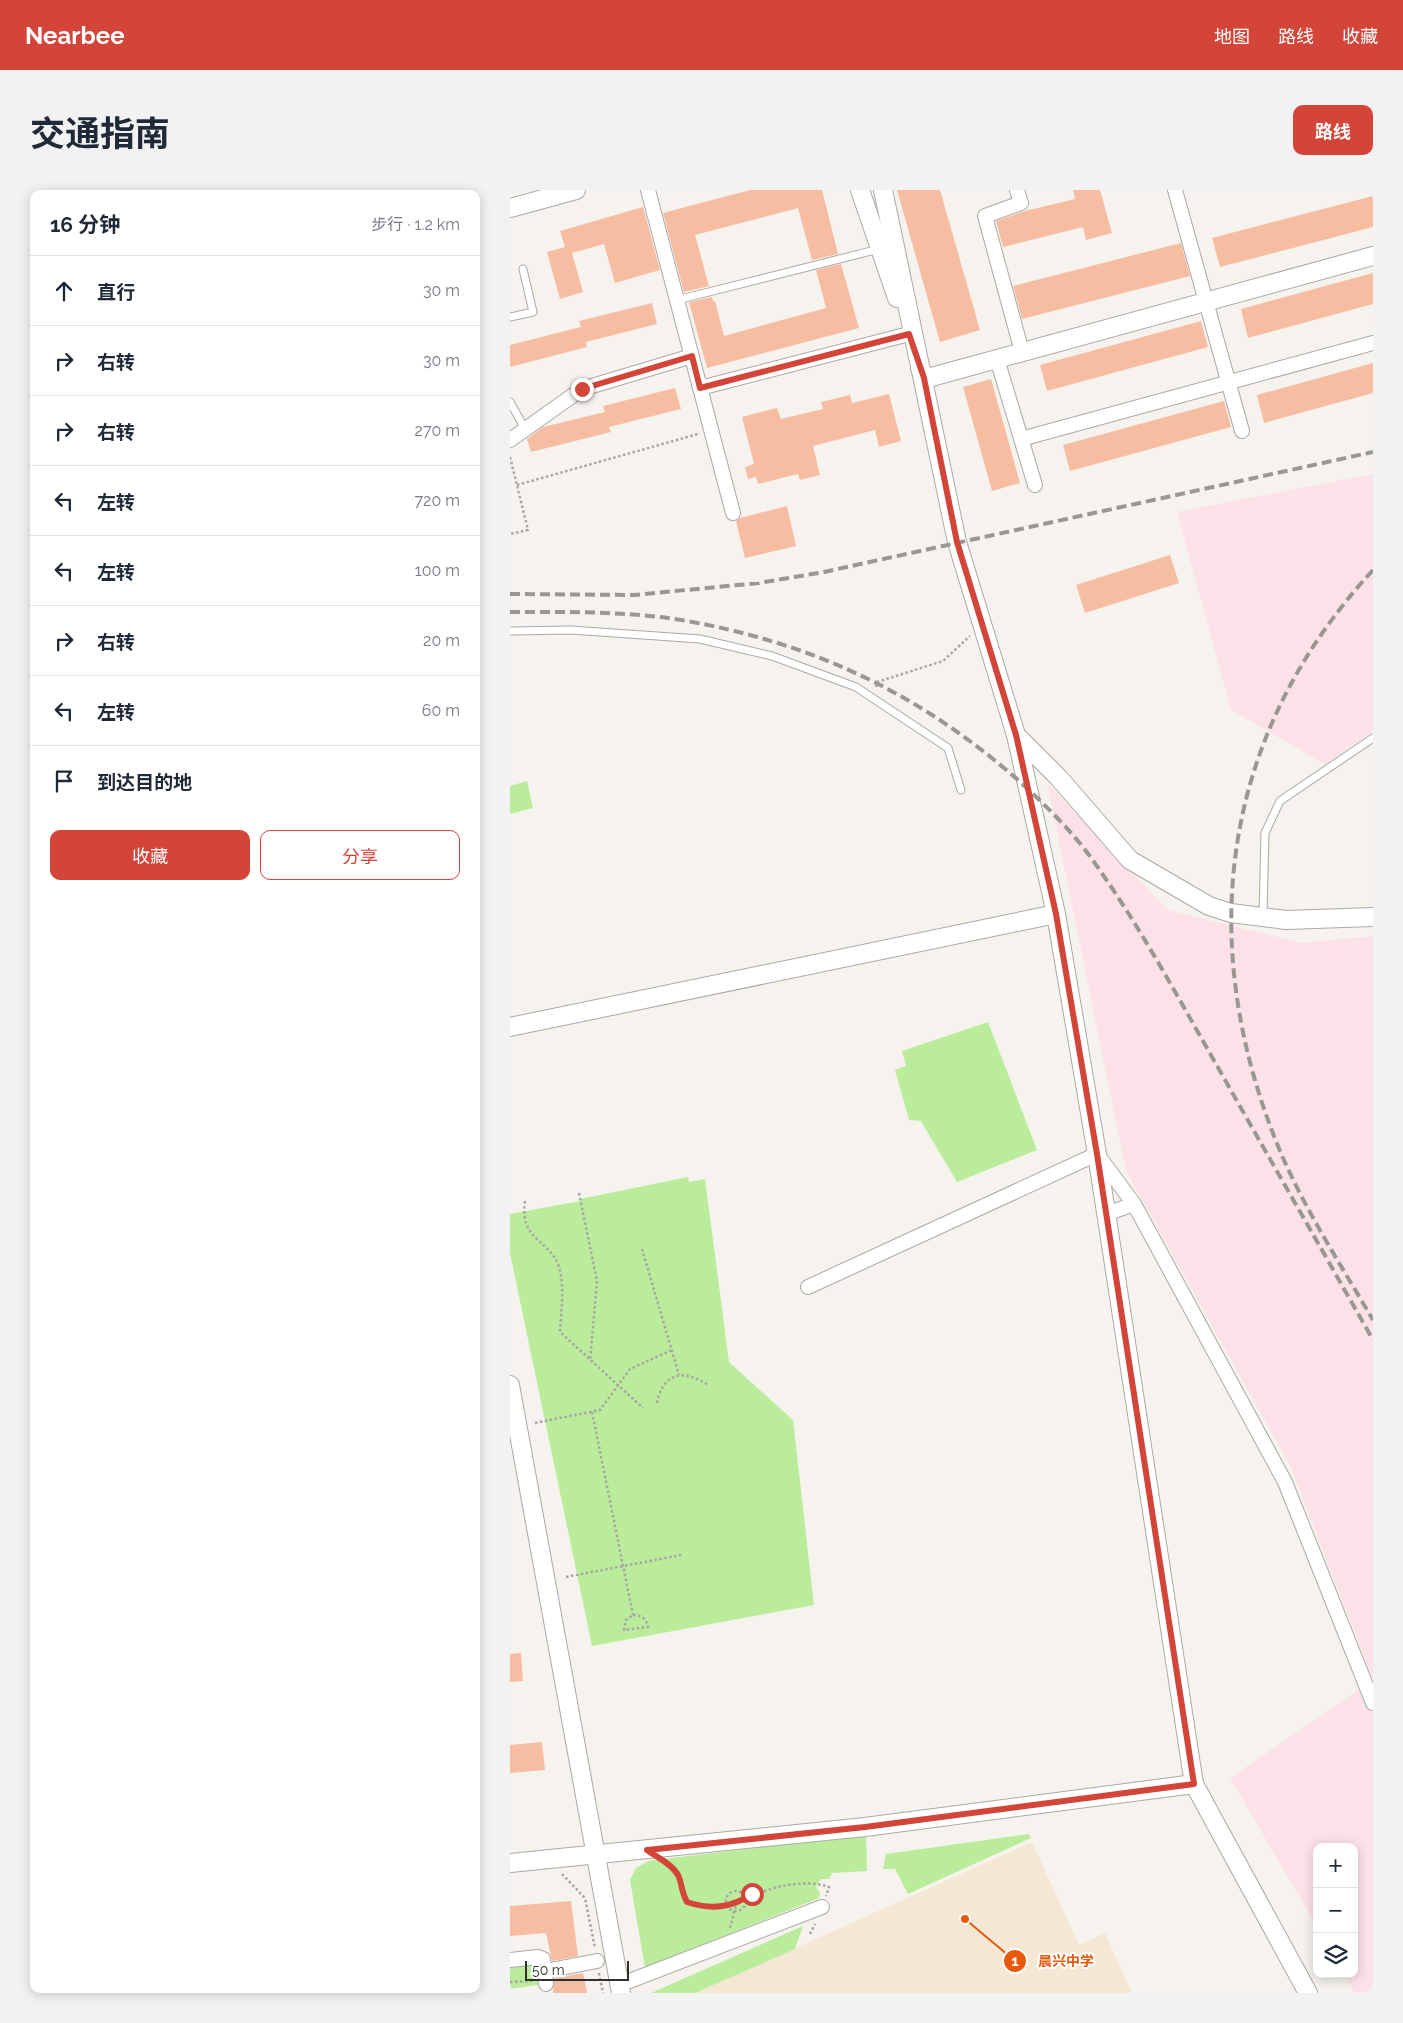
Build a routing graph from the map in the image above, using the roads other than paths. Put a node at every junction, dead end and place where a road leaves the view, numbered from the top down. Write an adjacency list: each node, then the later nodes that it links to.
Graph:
1 (576, 190): 7 (street)
2 (648, 190): 11 (street)
3 (860, 190): 8 (street)
4 (883, 190): 19 (street)
5 (1017, 190): 16 (street)
6 (1175, 190): 12 (street)
7 (510, 208)
8 (880, 248): 11 (lane); 14 (street)
9 (1373, 256): 12 (street)
10 (523, 269): 13 (lane)
11 (677, 300): 17 (street)
12 (1207, 301): 16 (street); 20 (street)
13 (510, 317)
14 (909, 334): 19 (street); 21 (street)
15 (1373, 343): 20 (street)
16 (1022, 352): 18 (street)
17 (692, 356): 21 (street); 23 (street)
18 (997, 358): 19 (street); 25 (street)
19 (924, 378): 30 (street)
20 (1229, 381): 24 (street); 25 (street)
21 (700, 388): 28 (street)
22 (510, 402): 23 (lane)
23 (525, 429): 26 (street)
24 (1242, 431)
25 (1021, 439): 27 (street)
26 (510, 440)
27 (1035, 486)
28 (734, 513)
29 (510, 631): 32 (lane)
30 (1016, 735): 33 (street); 34 (street)
31 (1373, 738): 34 (lane)
32 (961, 790)
33 (1056, 914): 36 (street); 37 (street)
34 (1263, 916): 35 (street)
35 (1373, 917)
36 (510, 1027)
37 (1097, 1154): 38 (street); 39 (street); 40 (street)
38 (1134, 1204): 39 (street); 42 (street)
39 (1106, 1214): 43 (street)
40 (808, 1288)
41 (510, 1385): 44 (street)
42 (1373, 1703)
43 (1194, 1784): 44 (street); 50 (street)
44 (596, 1855): 45 (street); 49 (street)
45 (510, 1863)
46 (822, 1907): 49 (street)
47 (510, 1960): 48 (street)
48 (597, 1961)
49 (620, 1989)
50 (1308, 1993)

